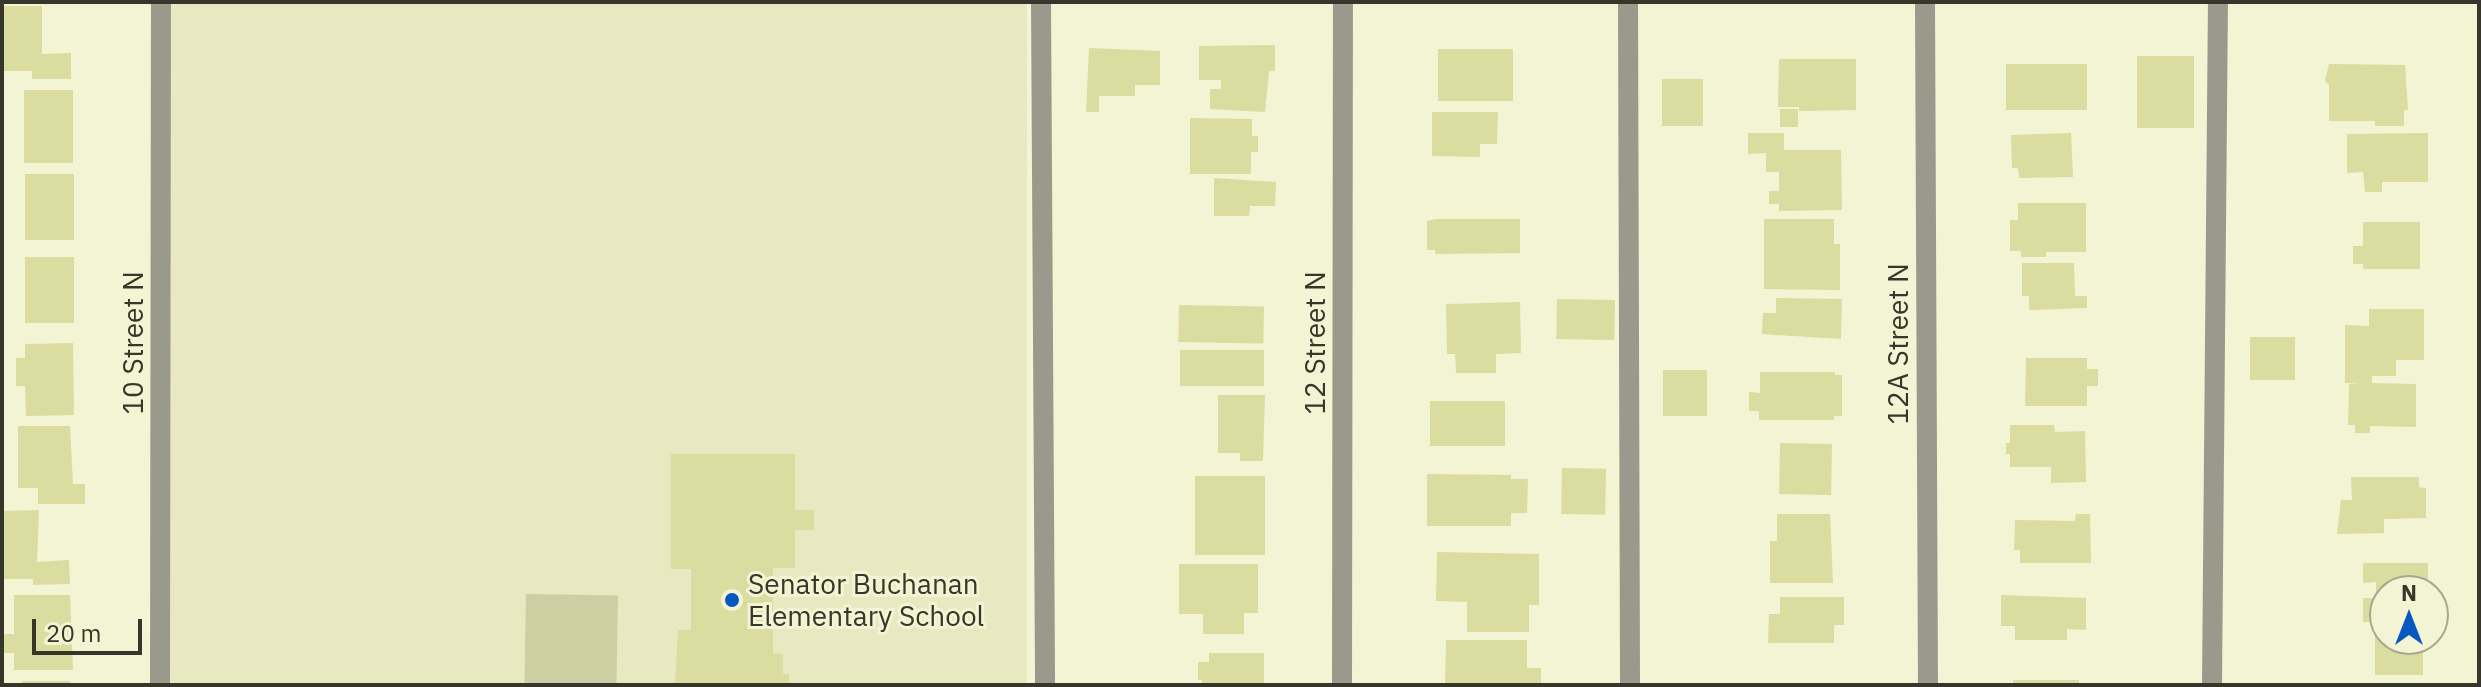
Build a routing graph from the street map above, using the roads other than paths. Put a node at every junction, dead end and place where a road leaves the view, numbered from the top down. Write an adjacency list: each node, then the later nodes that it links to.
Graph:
1 (161, 2): 7 (street, 10 Street N)
2 (1041, 2): 8 (street)
3 (1343, 2): 9 (street, 12 Street N)
4 (1628, 2): 10 (street)
5 (1925, 2): 11 (street, 12A Street N)
6 (2218, 2): 12 (street)
7 (160, 685)
8 (1045, 685)
9 (1342, 685)
10 (1630, 685)
11 (1928, 685)
12 (2212, 685)

